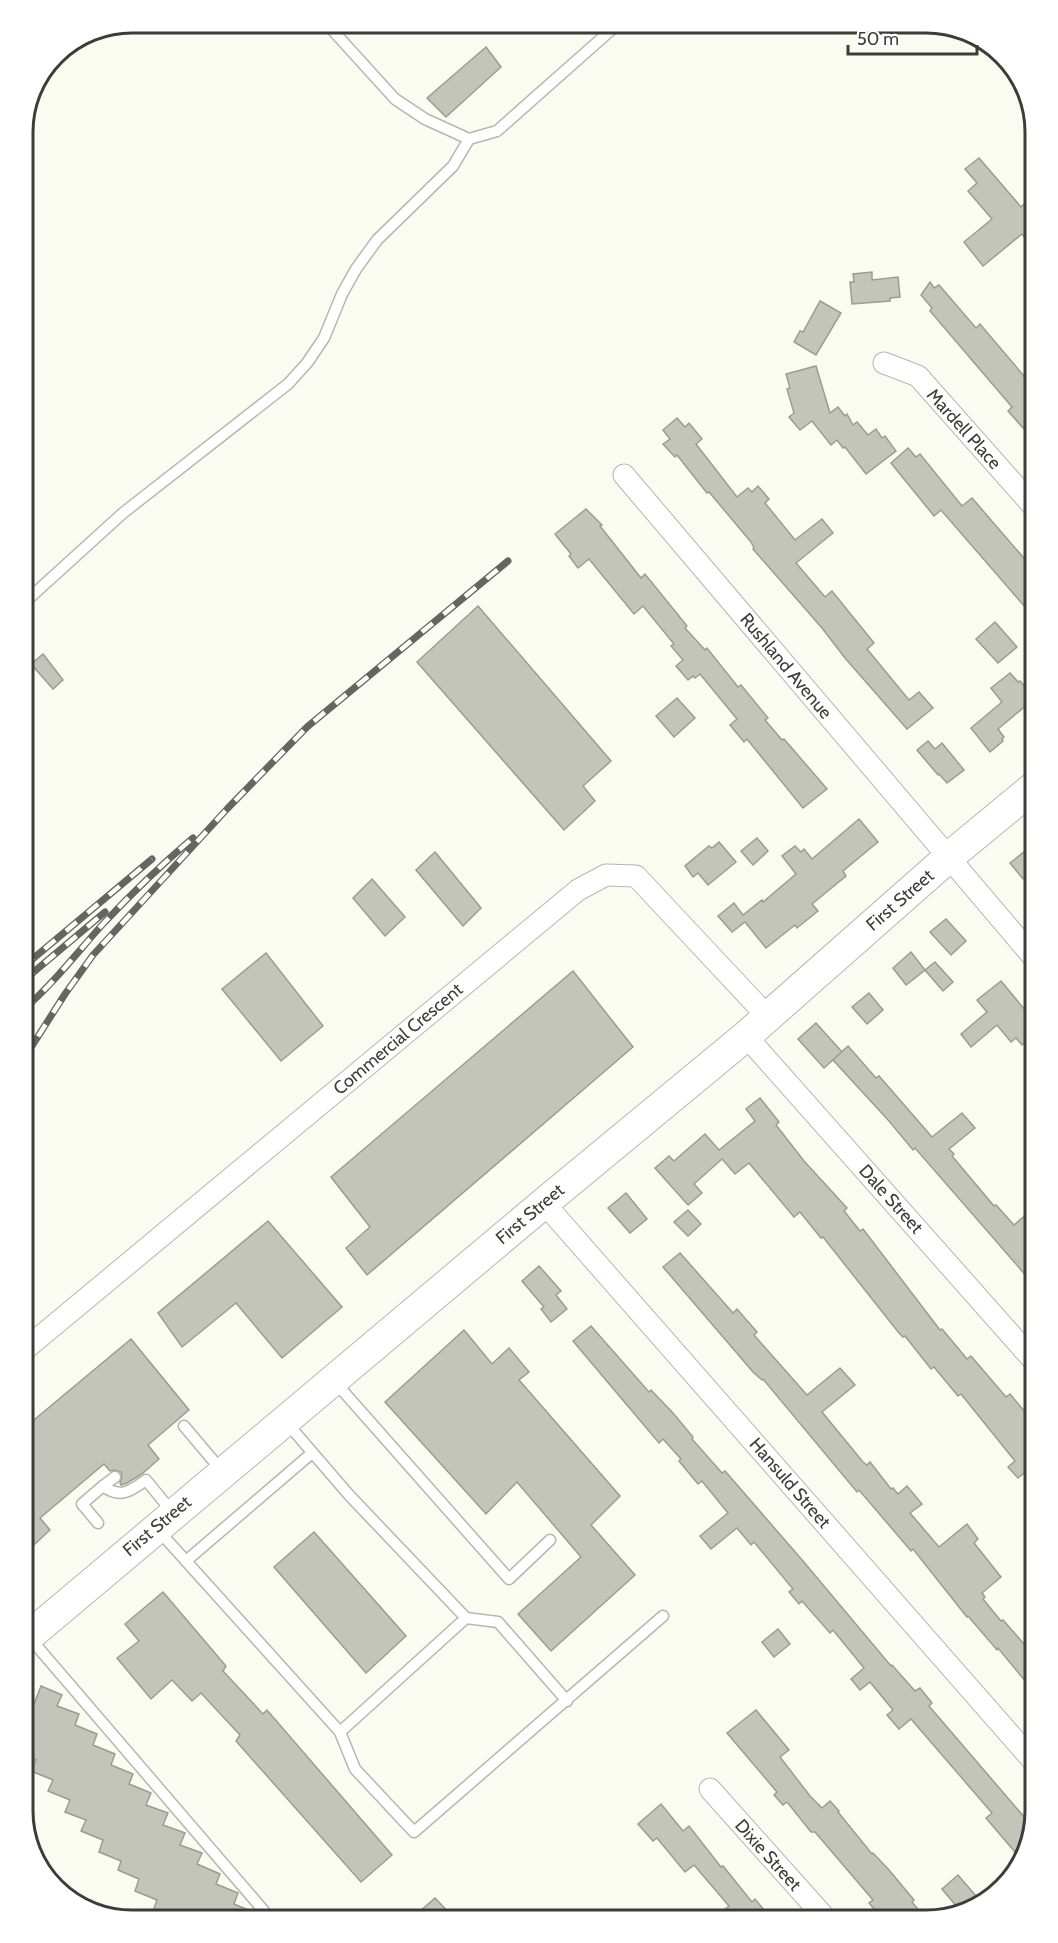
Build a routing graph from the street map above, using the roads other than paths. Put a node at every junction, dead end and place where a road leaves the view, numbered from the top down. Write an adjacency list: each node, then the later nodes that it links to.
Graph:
1 (336, 33): 3 (lane)
2 (608, 33): 3 (lane)
3 (469, 139): 7 (lane)
4 (884, 363): 6 (street, Mardell Place)
5 (624, 475): 9 (street, Rushland Avenue)
6 (1025, 497)
7 (33, 595)
8 (1025, 794): 9 (street, First Street)
9 (949, 857): 10 (street, Rushland Avenue); 11 (street, First Street)
10 (1025, 947)
11 (757, 1026): 12 (street, First Street); 13 (street, Commercial Crescent); 14 (street, Dale Street)
12 (544, 1203): 15 (street, First Street); 32 (street, Hansuld Street)
13 (33, 1342)
14 (1025, 1350)
15 (332, 1379): 16 (street, First Street); 24 (lane)
16 (284, 1420): 18 (lane); 19 (street, First Street)
17 (184, 1426): 19 (lane)
18 (312, 1453): 25 (lane); 27 (lane)
19 (223, 1471): 22 (street, First Street)
20 (115, 1477): 21 (lane)
21 (103, 1486): 22 (lane); 23 (lane)
22 (164, 1520): 25 (lane); 28 (street, First Street)
23 (98, 1523)
24 (550, 1540)
25 (186, 1561): 31 (lane)
26 (663, 1616): 30 (lane)
27 (466, 1618): 30 (lane); 31 (lane)
28 (33, 1631)
29 (33, 1647): 34 (lane)
30 (567, 1701): 31 (lane)
31 (340, 1732)
32 (1025, 1752)
33 (710, 1789): 35 (street, Dixie Street)
34 (263, 1910)
35 (818, 1910)

